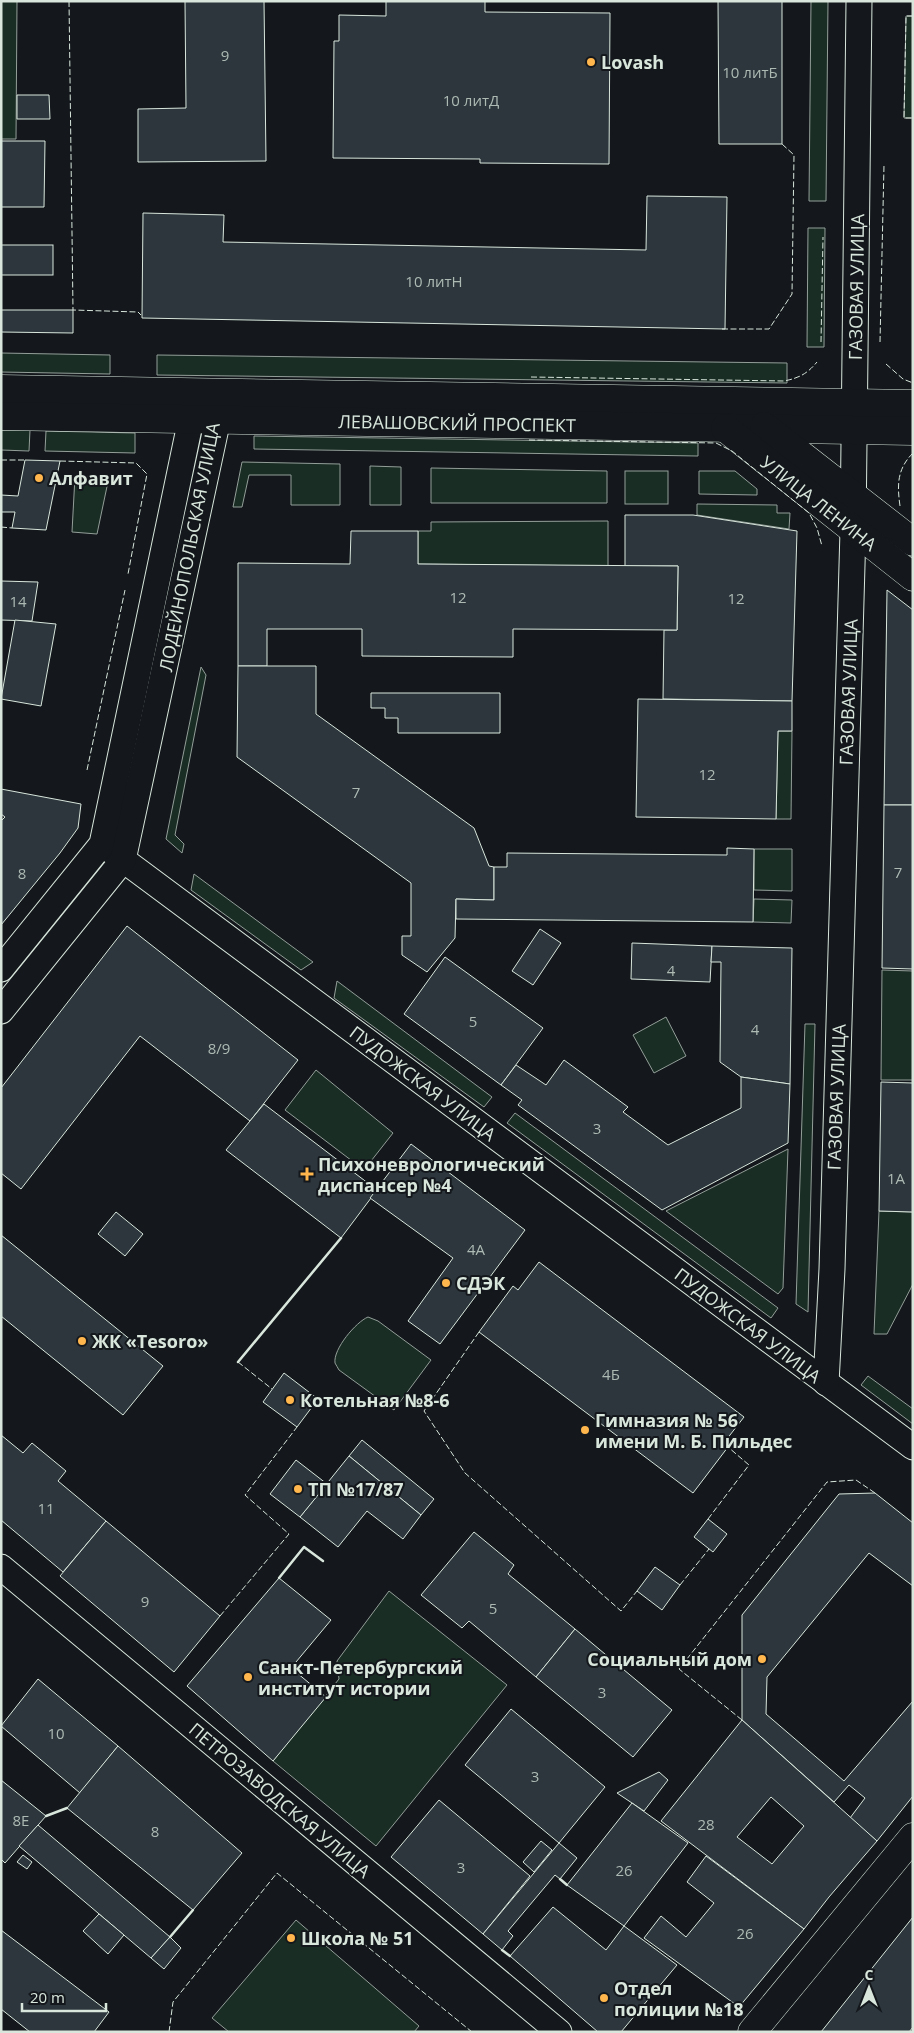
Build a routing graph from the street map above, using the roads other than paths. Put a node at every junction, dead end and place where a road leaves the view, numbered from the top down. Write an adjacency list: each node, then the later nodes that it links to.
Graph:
1 (859, 1): 5 (street, ГАЗОВАЯ УЛИЦА)
2 (1, 389): 3 (street, ЛЕВАШОВСКИЙ ПРОСПЕКТ)
3 (207, 393): 4 (street, ЛЕВАШОВСКИЙ ПРОСПЕКТ); 8 (street, ЛОДЕЙНОПОЛЬСКАЯ УЛИЦА); 9 (street, ЛОДЕЙНОПОЛЬСКАЯ УЛИЦА)
4 (732, 401): 5 (street, ЛЕВАШОВСКИЙ ПРОСПЕКТ); 11 (street, УЛИЦА ЛЕНИНА)
5 (855, 403): 6 (street, ЛЕВАШОВСКИЙ ПРОСПЕКТ); 12 (street, ГАЗОВАЯ УЛИЦА)
6 (913, 404)
7 (1, 416): 8 (street, ЛЕВАШОВСКИЙ ПРОСПЕКТ)
8 (190, 419): 9 (street, ЛЕВАШОВСКИЙ ПРОСПЕКТ); 18 (street, ЛОДЕЙНОПОЛЬСКАЯ УЛИЦА)
9 (218, 419): 10 (street, ЛЕВАШОВСКИЙ ПРОСПЕКТ); 19 (street, ЛОДЕЙНОПОЛЬСКАЯ УЛИЦА)
10 (725, 428): 11 (street, ЛЕВАШОВСКИЙ ПРОСПЕКТ); 15 (street, УЛИЦА ЛЕНИНА)
11 (767, 429): 12 (street, ЛЕВАШОВСКИЙ ПРОСПЕКТ); 14 (street, УЛИЦА ЛЕНИНА)
12 (855, 430): 13 (street, ЛЕВАШОВСКИЙ ПРОСПЕКТ); 14 (street, ГАЗОВАЯ УЛИЦА)
13 (913, 431)
14 (854, 496): 15 (street, ГАЗОВАЯ УЛИЦА); 16 (street, УЛИЦА ЛЕНИНА)
15 (853, 530): 17 (street, УЛИЦА ЛЕНИНА); 22 (street, ГАЗОВАЯ УЛИЦА)
16 (913, 542)
17 (913, 577)
18 (102, 844): 19 (street, ПУДОЖСКАЯ УЛИЦА); 20 (street, ЛОДЕЙНОПОЛЬСКАЯ УЛИЦА)
19 (123, 860): 21 (street, ЛОДЕЙНОПОЛЬСКАЯ УЛИЦА); 22 (street, ПУДОЖСКАЯ УЛИЦА)
20 (1, 970)
21 (1, 1011)
22 (826, 1383): 23 (street, ПУДОЖСКАЯ УЛИЦА)
23 (913, 1448)
24 (1, 1567): 26 (street, ПЕТРОЗАВОДСКАЯ УЛИЦА)
25 (913, 1837): 27 (street)
26 (559, 2032)
27 (752, 2032)

